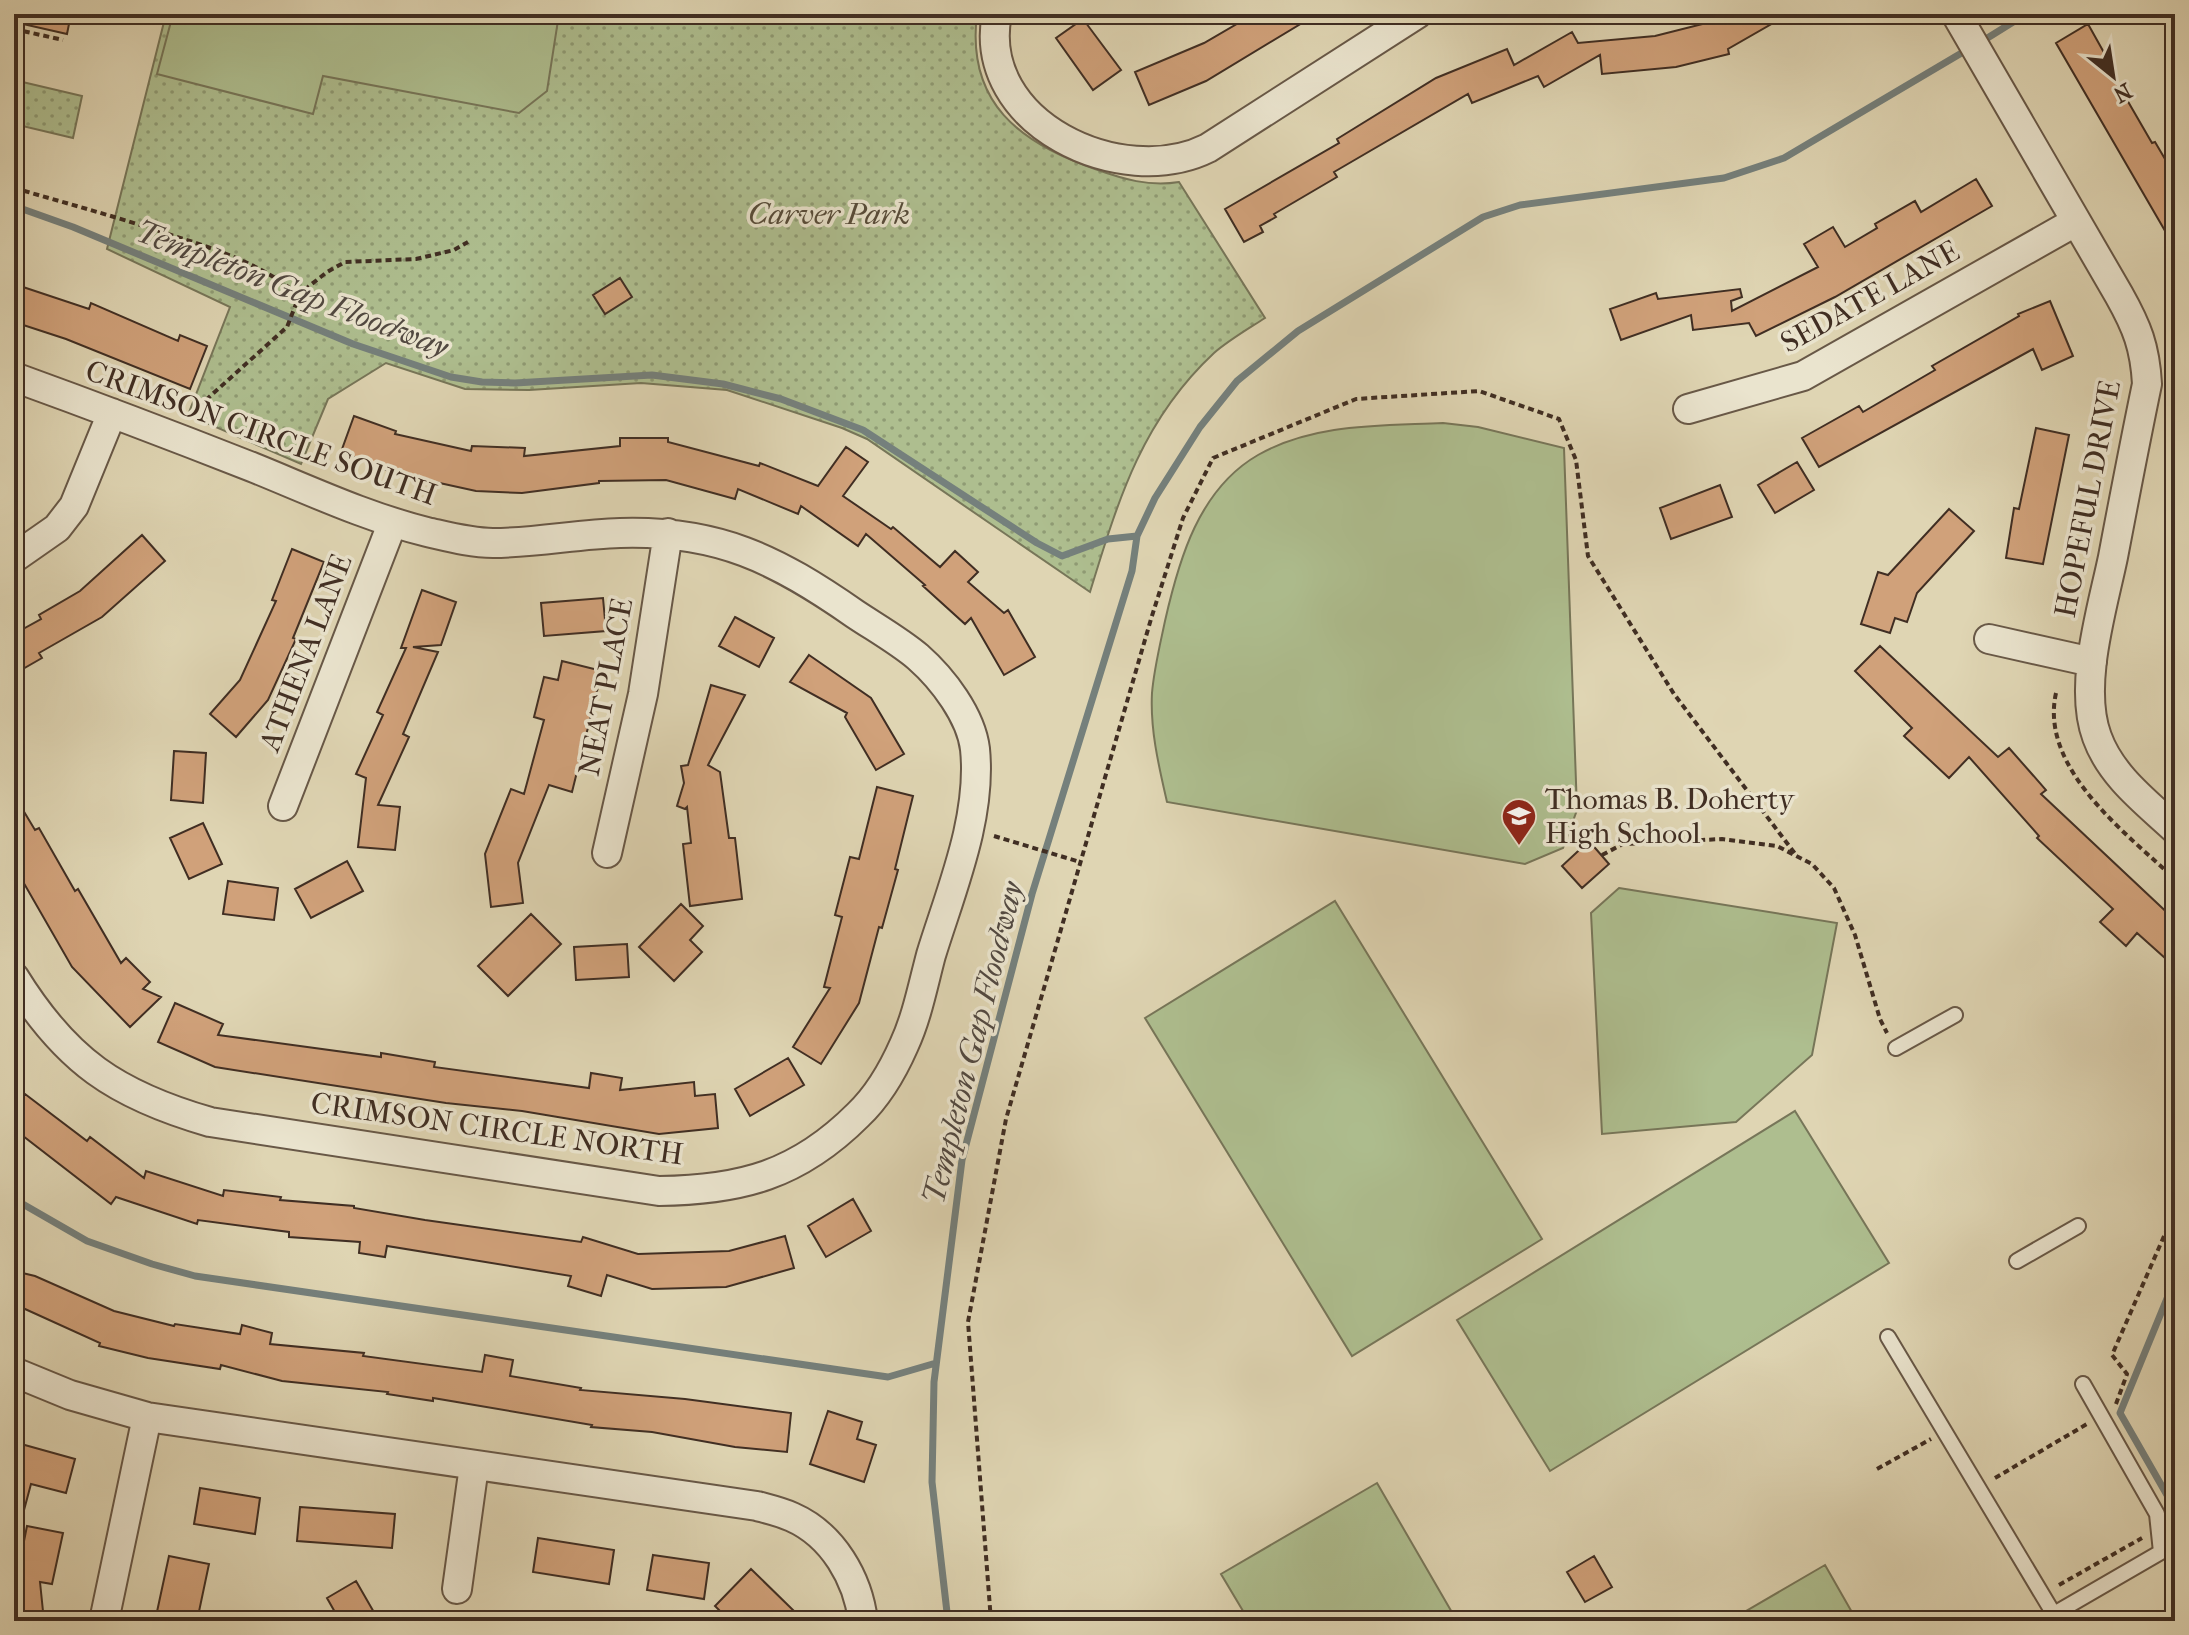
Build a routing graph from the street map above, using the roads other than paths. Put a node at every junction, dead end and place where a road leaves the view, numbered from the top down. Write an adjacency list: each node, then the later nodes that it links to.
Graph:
1 (997, 14): 2 (street)
2 (1417, 14)
3 (1968, 35): 4 (street, HOPEFUL DRIVE)
4 (2075, 222): 6 (street, SEDATE LANE); 13 (street, HOPEFUL DRIVE)
5 (14, 377): 7 (street, CRIMSON CIRCLE SOUTH)
6 (1688, 409)
7 (112, 413): 8 (street, CRIMSON CIRCLE SOUTH); 10 (street)
8 (392, 524): 9 (street, CRIMSON CIRCLE SOUTH); 14 (street, ATHENA LANE)
9 (668, 533): 11 (street, CRIMSON CIRCLE SOUTH); 16 (street, NEAT PLACE)
10 (14, 558)
11 (771, 561): 17 (street, CRIMSON CIRCLE NORTH)
12 (1989, 639): 13 (street, HOPEFUL DRIVE)
13 (2092, 662): 15 (street, HOPEFUL DRIVE)
14 (283, 806)
15 (2175, 829)
16 (607, 853)
17 (14, 977)
18 (1955, 1015): 19 (lane)
19 (1896, 1048)
20 (2078, 1226): 21 (lane)
21 (2017, 1261)
22 (1888, 1337): 28 (lane)
23 (14, 1372): 25 (street)
24 (2083, 1384): 28 (lane)
25 (147, 1417): 26 (street); 29 (street)
26 (474, 1466): 27 (street); 30 (street)
27 (457, 1589)
28 (2056, 1618)
29 (104, 1621)
30 (863, 1621)

